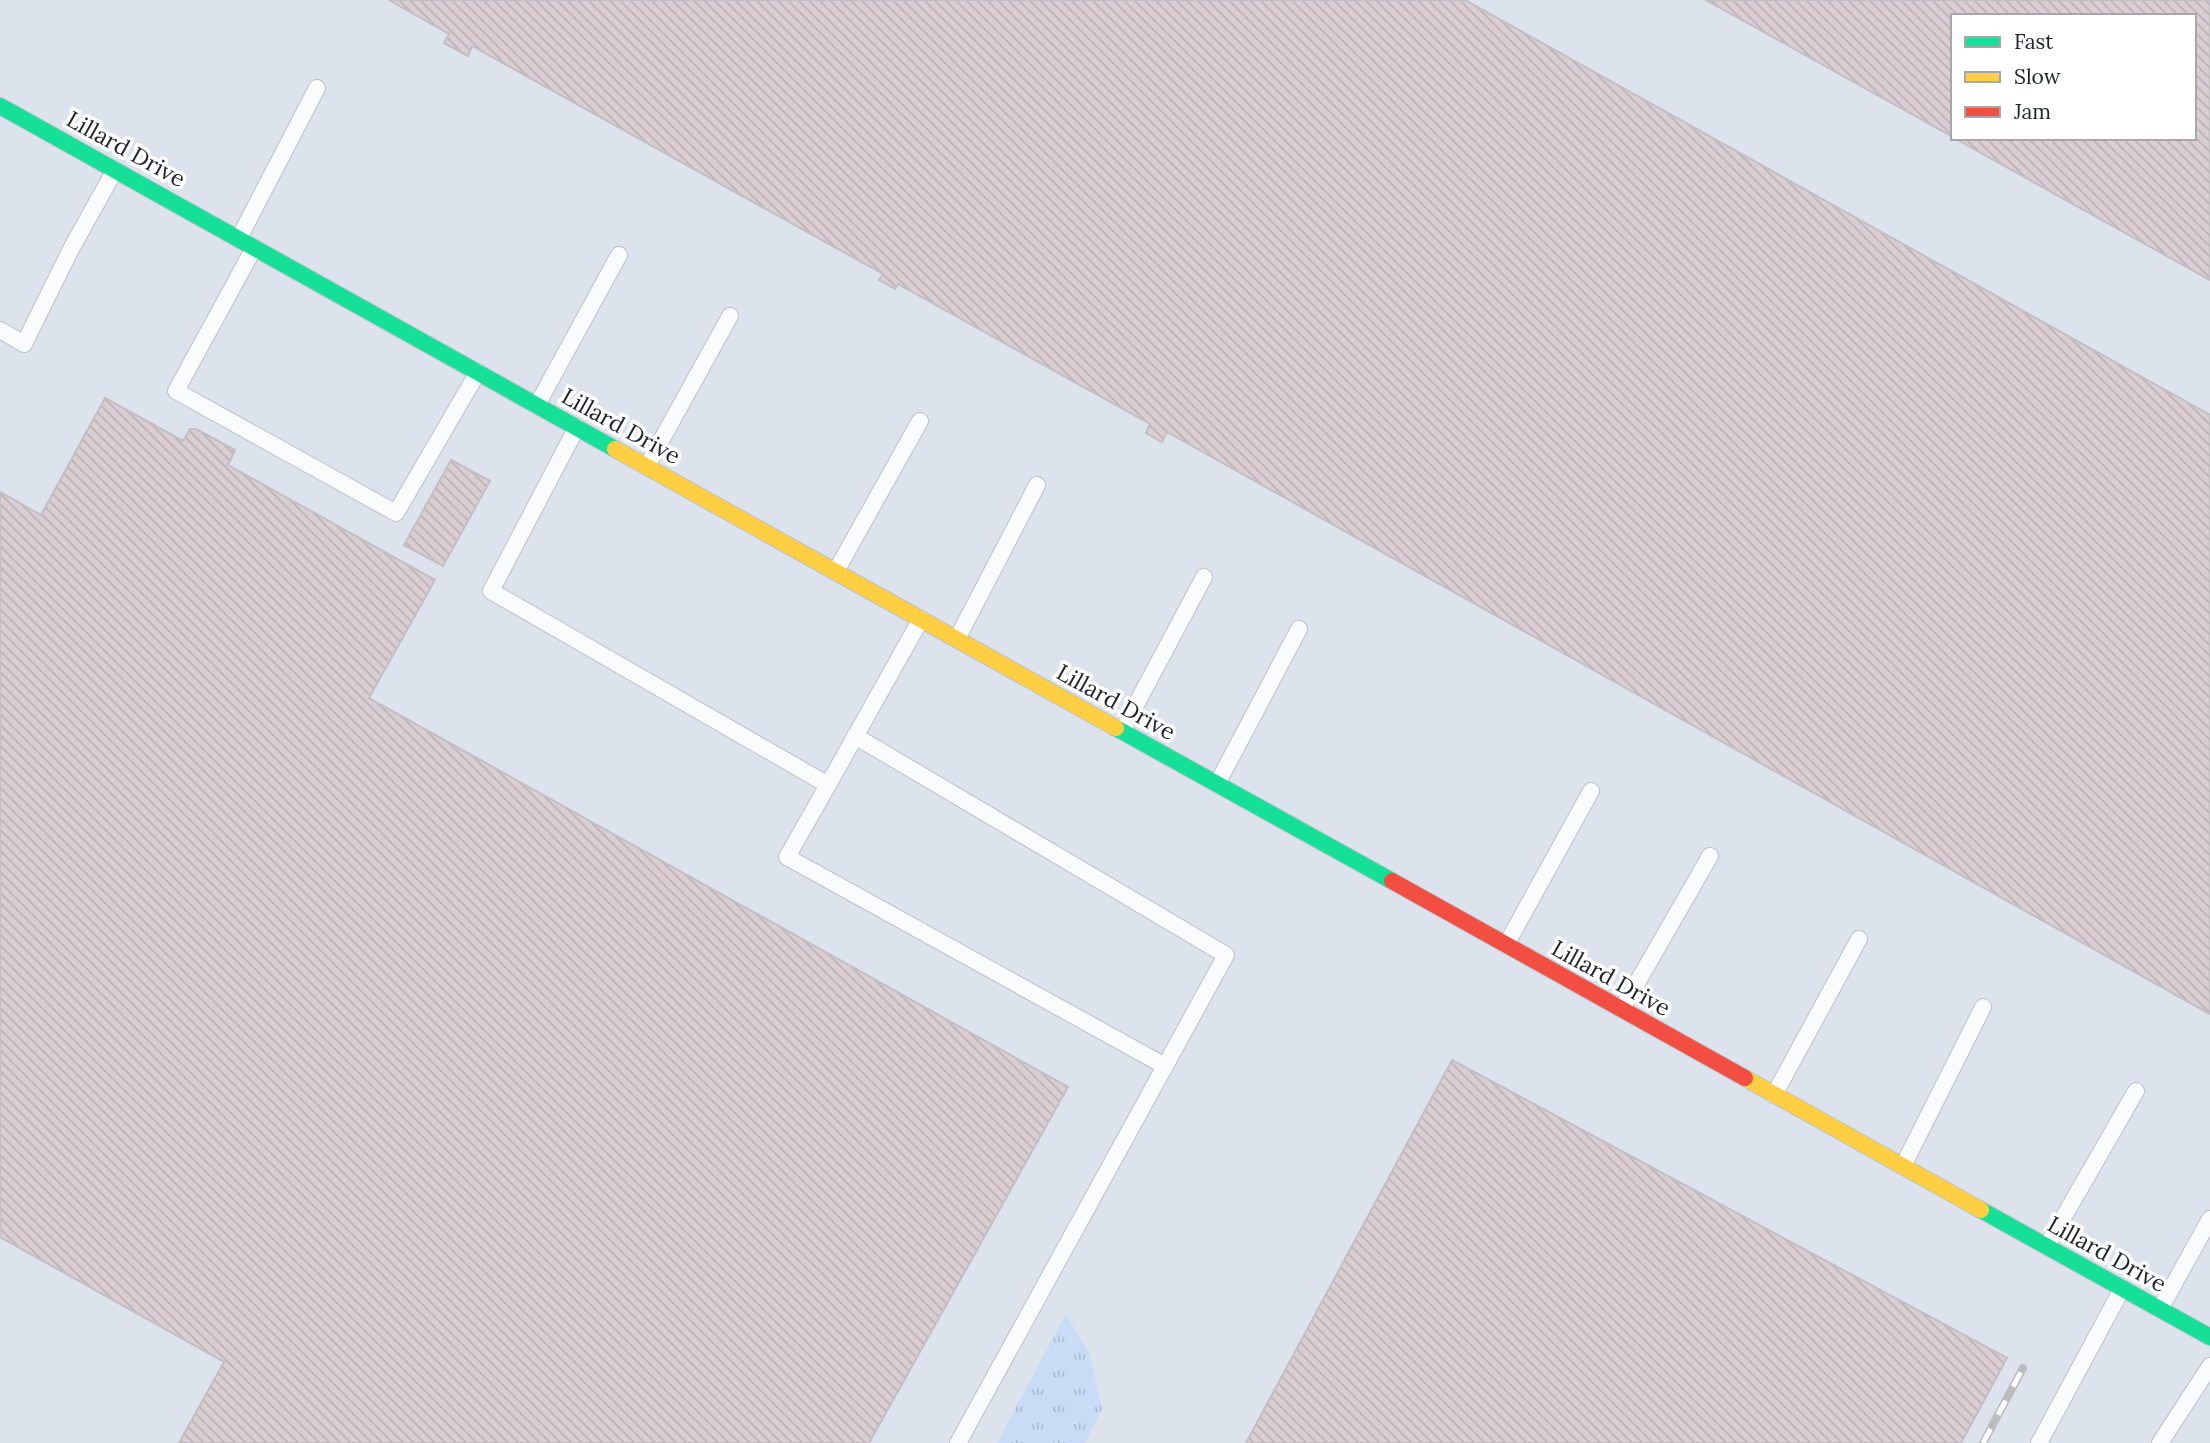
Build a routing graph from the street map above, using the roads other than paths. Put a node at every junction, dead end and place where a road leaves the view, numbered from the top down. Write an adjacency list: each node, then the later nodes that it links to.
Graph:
1 (317, 88): 4 (lane)
2 (0, 106): 3 (street, Lillard Drive)
3 (115, 170): 4 (street, Lillard Drive); 8 (lane)
4 (239, 238): 5 (street, Lillard Drive)
5 (254, 247): 9 (street, Lillard Drive); 9 (lane)
6 (619, 255): 10 (lane)
7 (730, 316): 13 (lane)
8 (0, 330)
9 (478, 372): 10 (street, Lillard Drive)
10 (537, 405): 12 (street, Lillard Drive)
11 (920, 421): 15 (lane)
12 (577, 427): 13 (street, Lillard Drive); 23 (lane)
13 (647, 466): 15 (street, Lillard Drive)
14 (1037, 485): 19 (lane)
15 (836, 571): 17 (street, Lillard Drive)
16 (1204, 578): 20 (lane)
17 (921, 619): 19 (street, Lillard Drive); 21 (lane)
18 (1298, 629): 22 (lane)
19 (957, 639): 20 (street, Lillard Drive)
20 (1122, 731): 22 (street, Lillard Drive)
21 (855, 736): 23 (lane); 30 (lane)
22 (1217, 784): 27 (street, Lillard Drive)
23 (828, 785): 30 (lane)
24 (1591, 791): 27 (lane)
25 (1710, 856): 29 (lane)
26 (1859, 939): 32 (lane)
27 (1506, 945): 29 (street, Lillard Drive)
28 (1983, 1007): 33 (lane)
29 (1622, 1010): 32 (street, Lillard Drive)
30 (1165, 1066): 40 (lane)
31 (2136, 1091): 35 (lane)
32 (1774, 1095): 33 (street, Lillard Drive)
33 (1903, 1166): 35 (street, Lillard Drive)
34 (2210, 1219): 37 (lane)
35 (2047, 1247): 36 (street, Lillard Drive)
36 (2123, 1289): 37 (street, Lillard Drive); 41 (lane)
37 (2160, 1310): 38 (street, Lillard Drive)
38 (2210, 1337)
39 (2210, 1366): 42 (lane)
40 (958, 1443)
41 (2039, 1443)
42 (2160, 1443)

